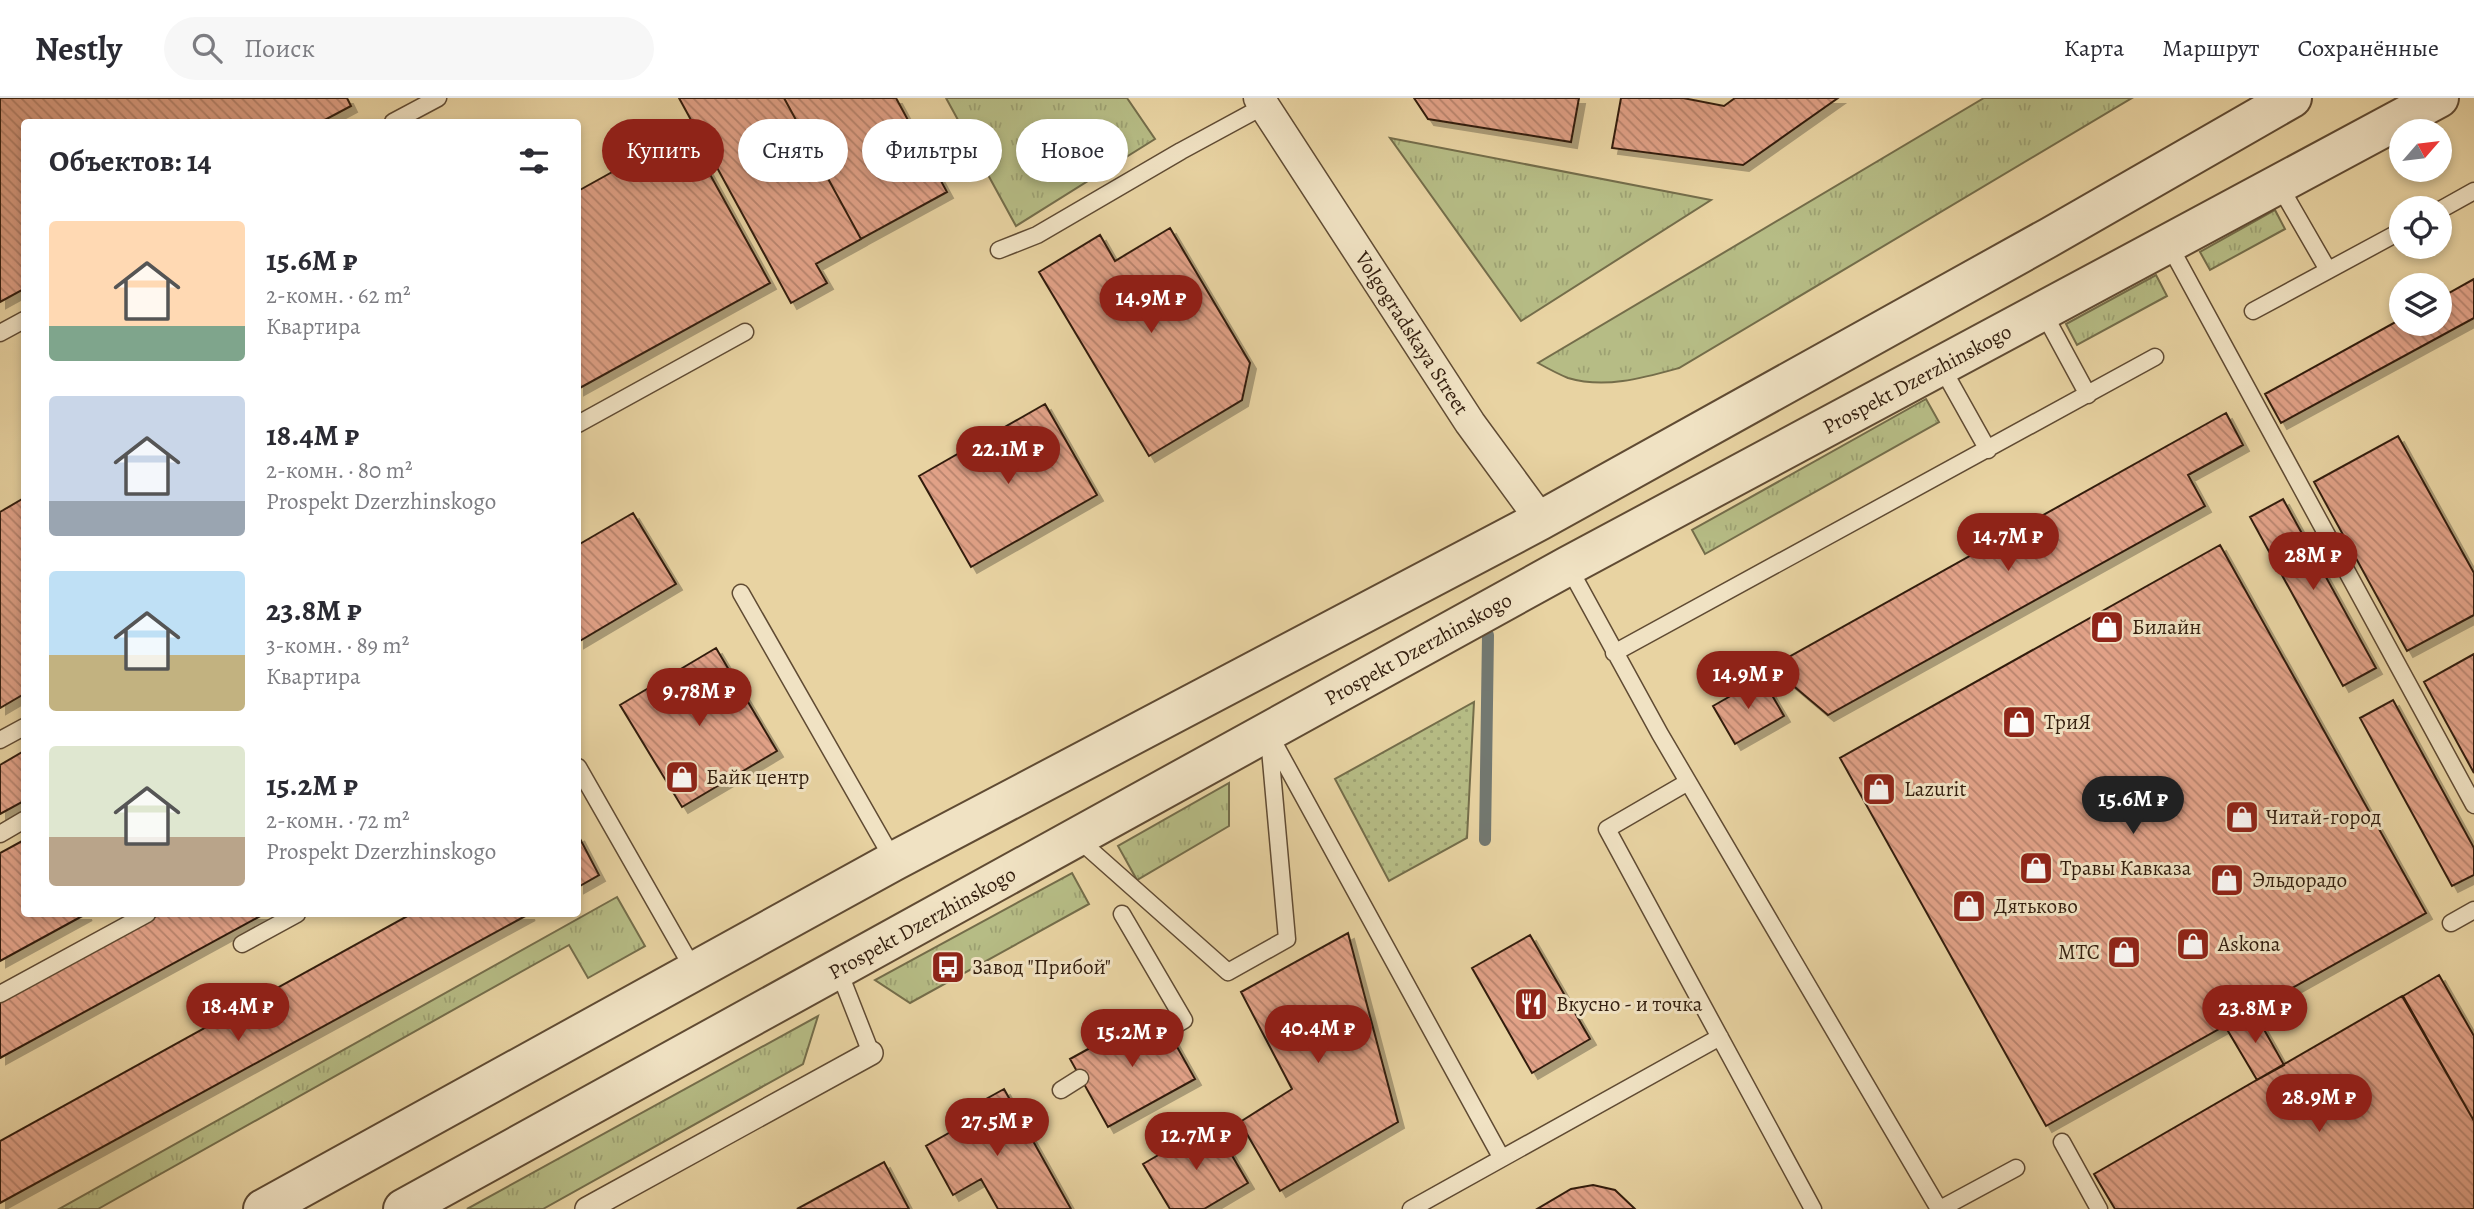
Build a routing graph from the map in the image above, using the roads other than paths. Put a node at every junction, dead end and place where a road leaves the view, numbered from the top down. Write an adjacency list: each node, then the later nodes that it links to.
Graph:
1 (438, 98): 5 (lane)
2 (2292, 98): 23 (street)
3 (2439, 98): 6 (street, Prospekt Dzerzhinskogo)
4 (1261, 102): 11 (lane); 23 (street, Volgogradskaya Street)
5 (399, 119)
6 (2279, 184): 10 (street, Prospekt Dzerzhinskogo); 12 (lane)
7 (2474, 191): 8 (lane)
8 (2452, 203)
9 (2389, 238): 12 (lane)
10 (2168, 243): 14 (street, Prospekt Dzerzhinskogo); 32 (lane)
11 (999, 250)
12 (2328, 271): 13 (lane)
13 (2253, 311)
14 (2043, 312): 19 (street, Prospekt Dzerzhinskogo); 20 (lane)
15 (21, 322): 17 (lane)
16 (745, 332): 21 (lane)
17 (0, 333)
18 (2155, 357): 20 (lane)
19 (1941, 366): 22 (lane); 24 (street, Prospekt Dzerzhinskogo)
20 (2088, 395): 22 (lane)
21 (581, 422)
22 (1988, 450): 26 (lane)
23 (1541, 520): 24 (street, Volgogradskaya Street); 36 (street)
24 (1568, 566): 26 (lane); 28 (street, Prospekt Dzerzhinskogo)
25 (741, 593): 36 (lane)
26 (1614, 653): 31 (lane)
27 (21, 729): 29 (lane)
28 (1268, 732): 35 (street, Prospekt Dzerzhinskogo); 35 (lane); 52 (lane)
29 (0, 740)
30 (581, 772): 44 (lane)
31 (1688, 782): 47 (lane); 59 (lane)
32 (2474, 805)
33 (21, 822): 34 (lane)
34 (0, 834)
35 (1077, 838): 43 (street, Prospekt Dzerzhinskogo)
36 (894, 861): 44 (street)
37 (2474, 910): 41 (lane)
38 (1122, 914): 46 (lane)
39 (141, 917): 45 (lane)
40 (292, 917): 42 (lane)
41 (2451, 923)
42 (242, 944)
43 (838, 969): 48 (lane); 55 (street, Prospekt Dzerzhinskogo)
44 (695, 972): 54 (street)
45 (0, 994)
46 (1167, 1030)
47 (1720, 1037): 52 (lane); 58 (lane)
48 (871, 1053): 56 (street)
49 (1080, 1078): 50 (lane)
50 (1061, 1090)
51 (2062, 1142): 60 (lane)
52 (1502, 1157): 57 (lane)
53 (2016, 1168): 59 (lane)
54 (263, 1209)
55 (403, 1209)
56 (587, 1209)
57 (1411, 1209)
58 (1813, 1209)
59 (1939, 1209)
60 (2099, 1209)

